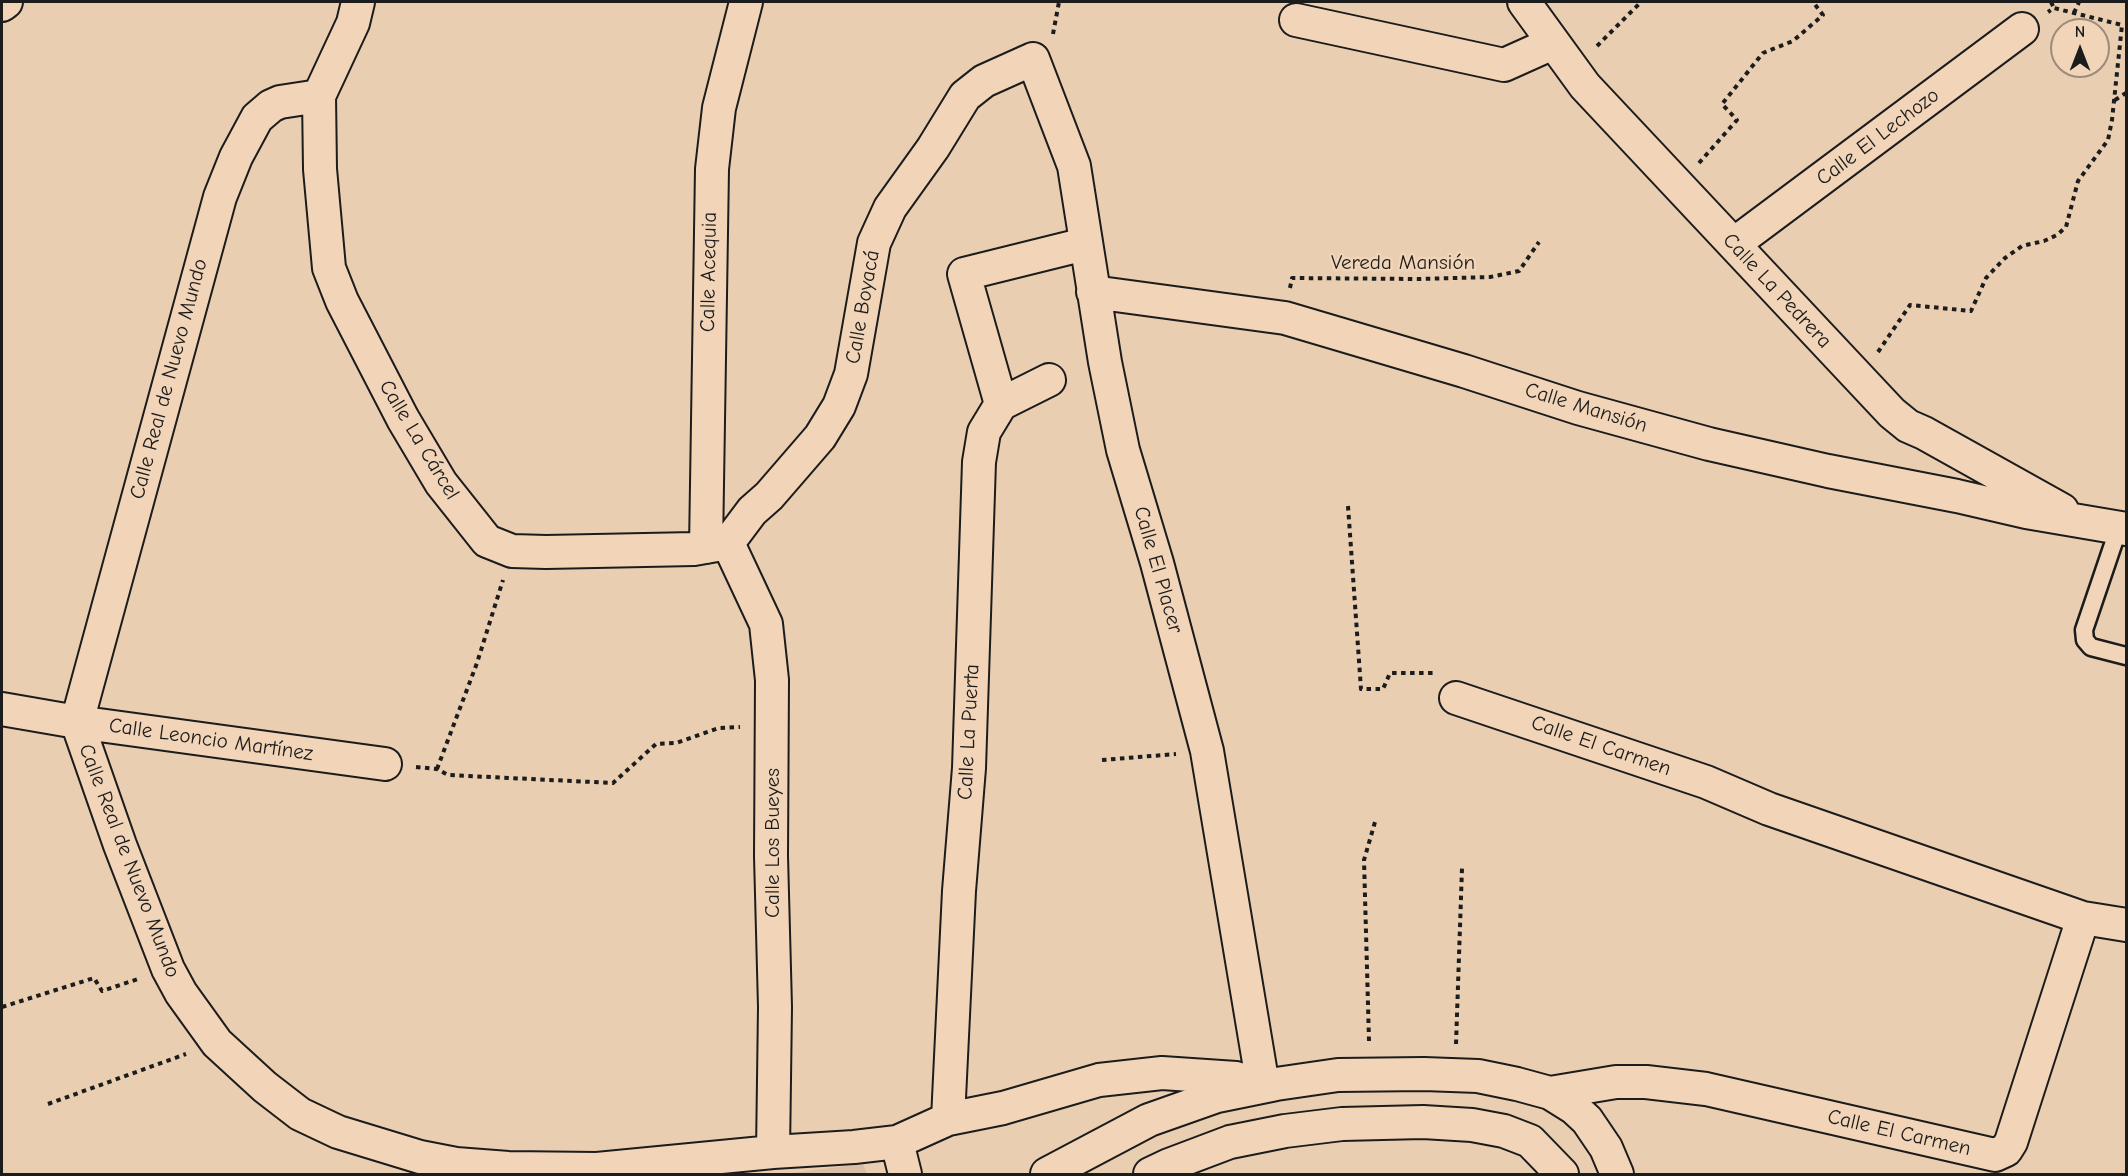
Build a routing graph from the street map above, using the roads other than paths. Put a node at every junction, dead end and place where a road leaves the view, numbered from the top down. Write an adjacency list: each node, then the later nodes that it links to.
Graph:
1 (6, 2): 5 (street)
2 (358, 2): 10 (street)
3 (746, 2): 18 (street, Calle Acequia)
4 (1524, 2): 8 (street, Calle La Pedrera)
5 (2, 5)
6 (1296, 20): 8 (street)
7 (2022, 29): 12 (street, Calle El Lechozo)
8 (1554, 44): 12 (street, Calle La Pedrera)
9 (1033, 59): 11 (street, Calle El Placer); 18 (street, Calle Boyacá)
10 (319, 96): 18 (street, Calle La Cárcel); 22 (street, Calle Real de Nuevo Mundo)
11 (1085, 244): 13 (street, Calle El Placer); 15 (street)
12 (1734, 244): 16 (street, Calle La Pedrera)
13 (1093, 292): 16 (street, Calle Mansión); 26 (street, Calle El Placer)
14 (1049, 380): 15 (street)
15 (1001, 404): 28 (street, Calle La Puerta)
16 (2080, 522): 17 (street, Calle Mansión)
17 (2123, 528): 19 (lane)
18 (717, 545): 30 (street, Calle Los Bueyes)
19 (2127, 656)
20 (1456, 698): 24 (street, Calle El Carmen)
21 (2, 709): 22 (street, Calle Leoncio Martínez)
22 (77, 722): 23 (street, Calle Leoncio Martínez); 30 (street, Calle Real de Nuevo Mundo)
23 (385, 764)
24 (2083, 918): 25 (street, Calle El Carmen); 27 (street, Calle El Carmen)
25 (2127, 925)
26 (1263, 1086): 27 (street); 28 (street, Calle Real de Nuevo Mundo); 32 (street)
27 (1550, 1093): 35 (street)
28 (948, 1119): 29 (street, Calle Real de Nuevo Mundo)
29 (897, 1142): 30 (street, Calle Real de Nuevo Mundo); 31 (street)
30 (773, 1152)
31 (905, 1174)
32 (1047, 1174)
33 (1150, 1174): 34 (street)
34 (1562, 1174)
35 (1617, 1174)

